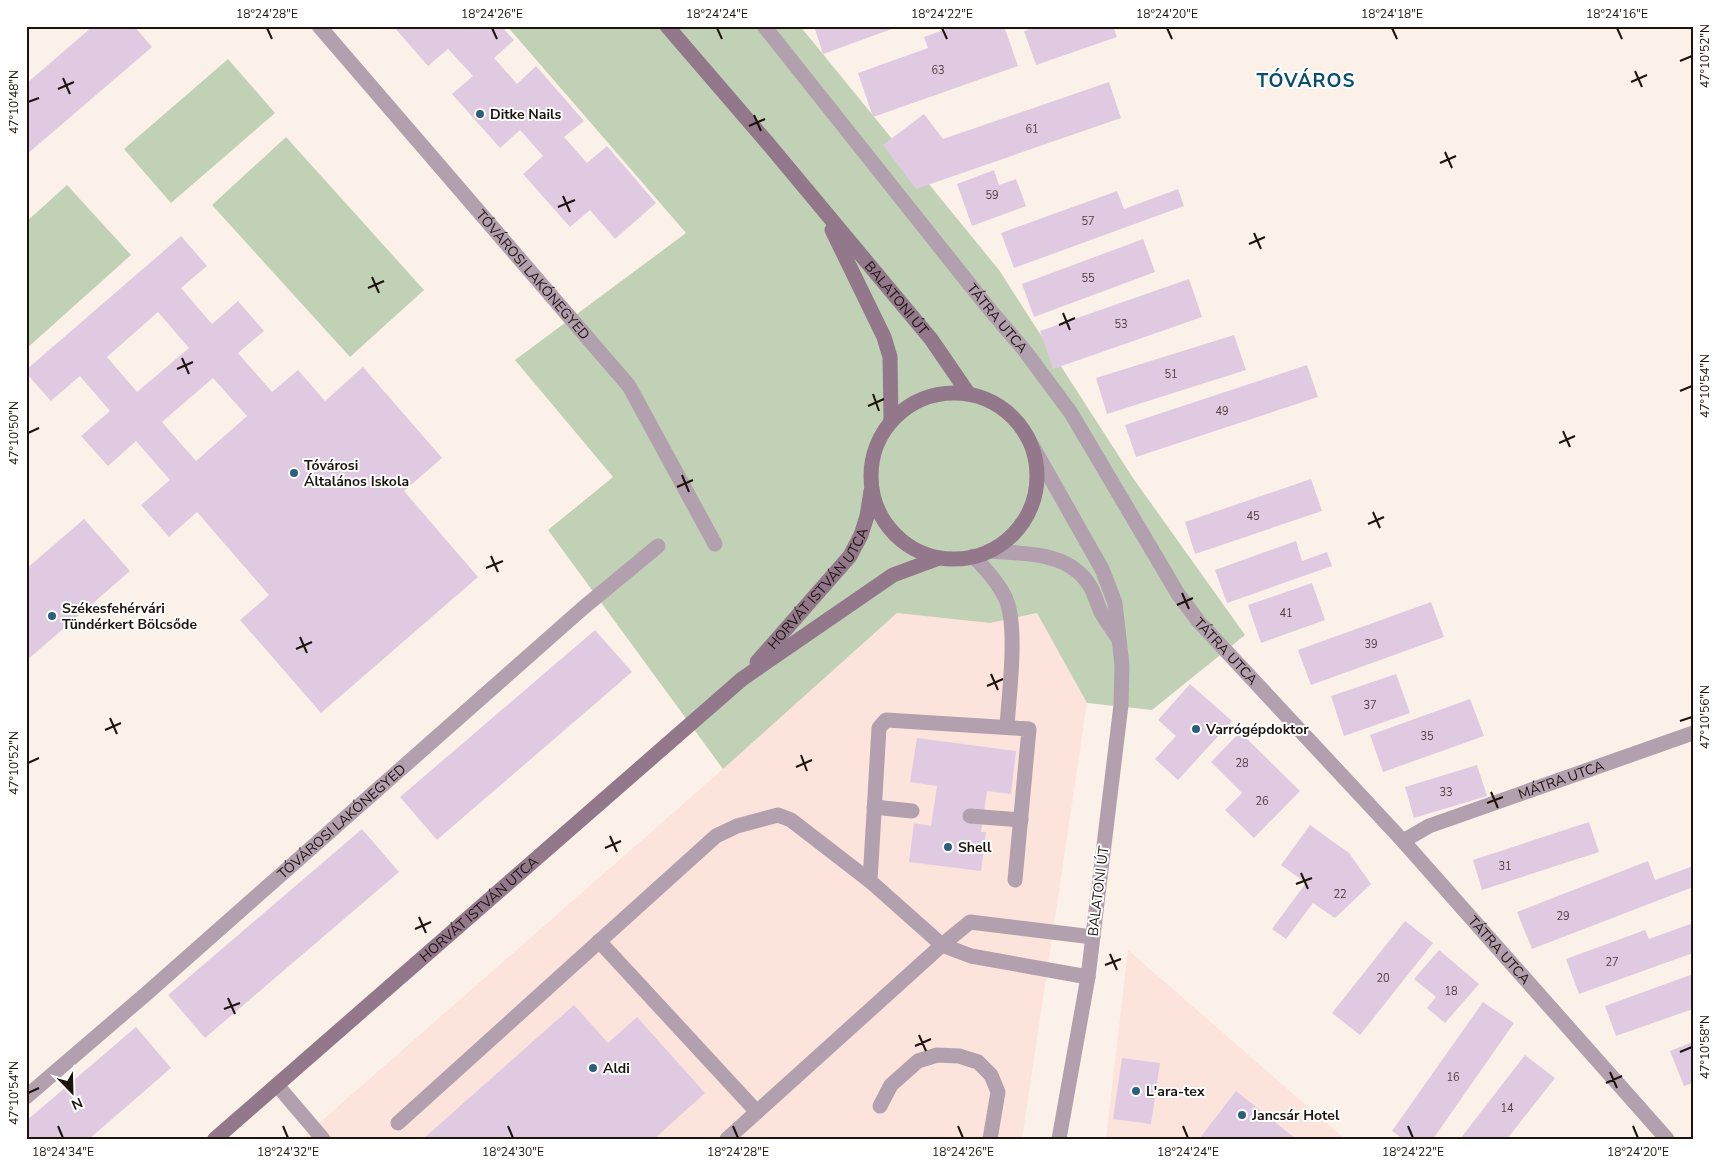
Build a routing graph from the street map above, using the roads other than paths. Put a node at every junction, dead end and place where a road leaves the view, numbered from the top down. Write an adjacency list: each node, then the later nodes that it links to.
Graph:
1 (319, 26): 9 (street, TÓVÁROSI LAKÓNEGYED)
2 (668, 26): 4 (main road, BALATONI ÚT)
3 (764, 26): 22 (street, TÁTRA UTCA)
4 (821, 207): 5 (main road, BALATONI ÚT); 6 (main road, BALATONI ÚT)
5 (968, 393): 6 (main road); 7 (main road)
6 (891, 420): 8 (main road)
7 (1025, 433): 11 (main road); 14 (street, BALATONI ÚT)
8 (872, 485): 13 (main road); 15 (main road, HORVÁT ISTVÁN UTCA)
9 (715, 544)
10 (658, 546): 30 (street, TÓVÁROSI LAKÓNEGYED)
11 (989, 551): 12 (main road); 14 (street)
12 (973, 556): 13 (main road); 16 (street)
13 (939, 558): 15 (main road, HORVÁT ISTVÁN UTCA)
14 (1120, 641): 25 (street, BALATONI ÚT)
15 (742, 679): 29 (main road, HORVÁT ISTVÁN UTCA)
16 (1007, 726): 18 (street); 21 (street)
17 (1693, 733): 22 (street, MÁTRA UTCA)
18 (874, 807): 19 (street); 24 (street)
19 (912, 811)
20 (970, 816): 21 (street)
21 (1021, 820): 23 (street)
22 (1403, 841): 39 (street, TÁTRA UTCA)
23 (1015, 880)
24 (870, 881): 26 (street); 27 (street)
25 (1093, 937): 27 (street); 28 (street, BALATONI ÚT)
26 (599, 941): 32 (street); 33 (street)
27 (942, 945): 28 (street); 32 (street)
28 (1088, 977): 38 (street, BALATONI ÚT)
29 (277, 1085): 34 (main road, HORVÁT ISTVÁN UTCA); 35 (street)
30 (26, 1097)
31 (880, 1106): 37 (street)
32 (756, 1112): 36 (street)
33 (398, 1122)
34 (215, 1139)
35 (323, 1139)
36 (727, 1139)
37 (990, 1139)
38 (1059, 1139)
39 (1667, 1139)

